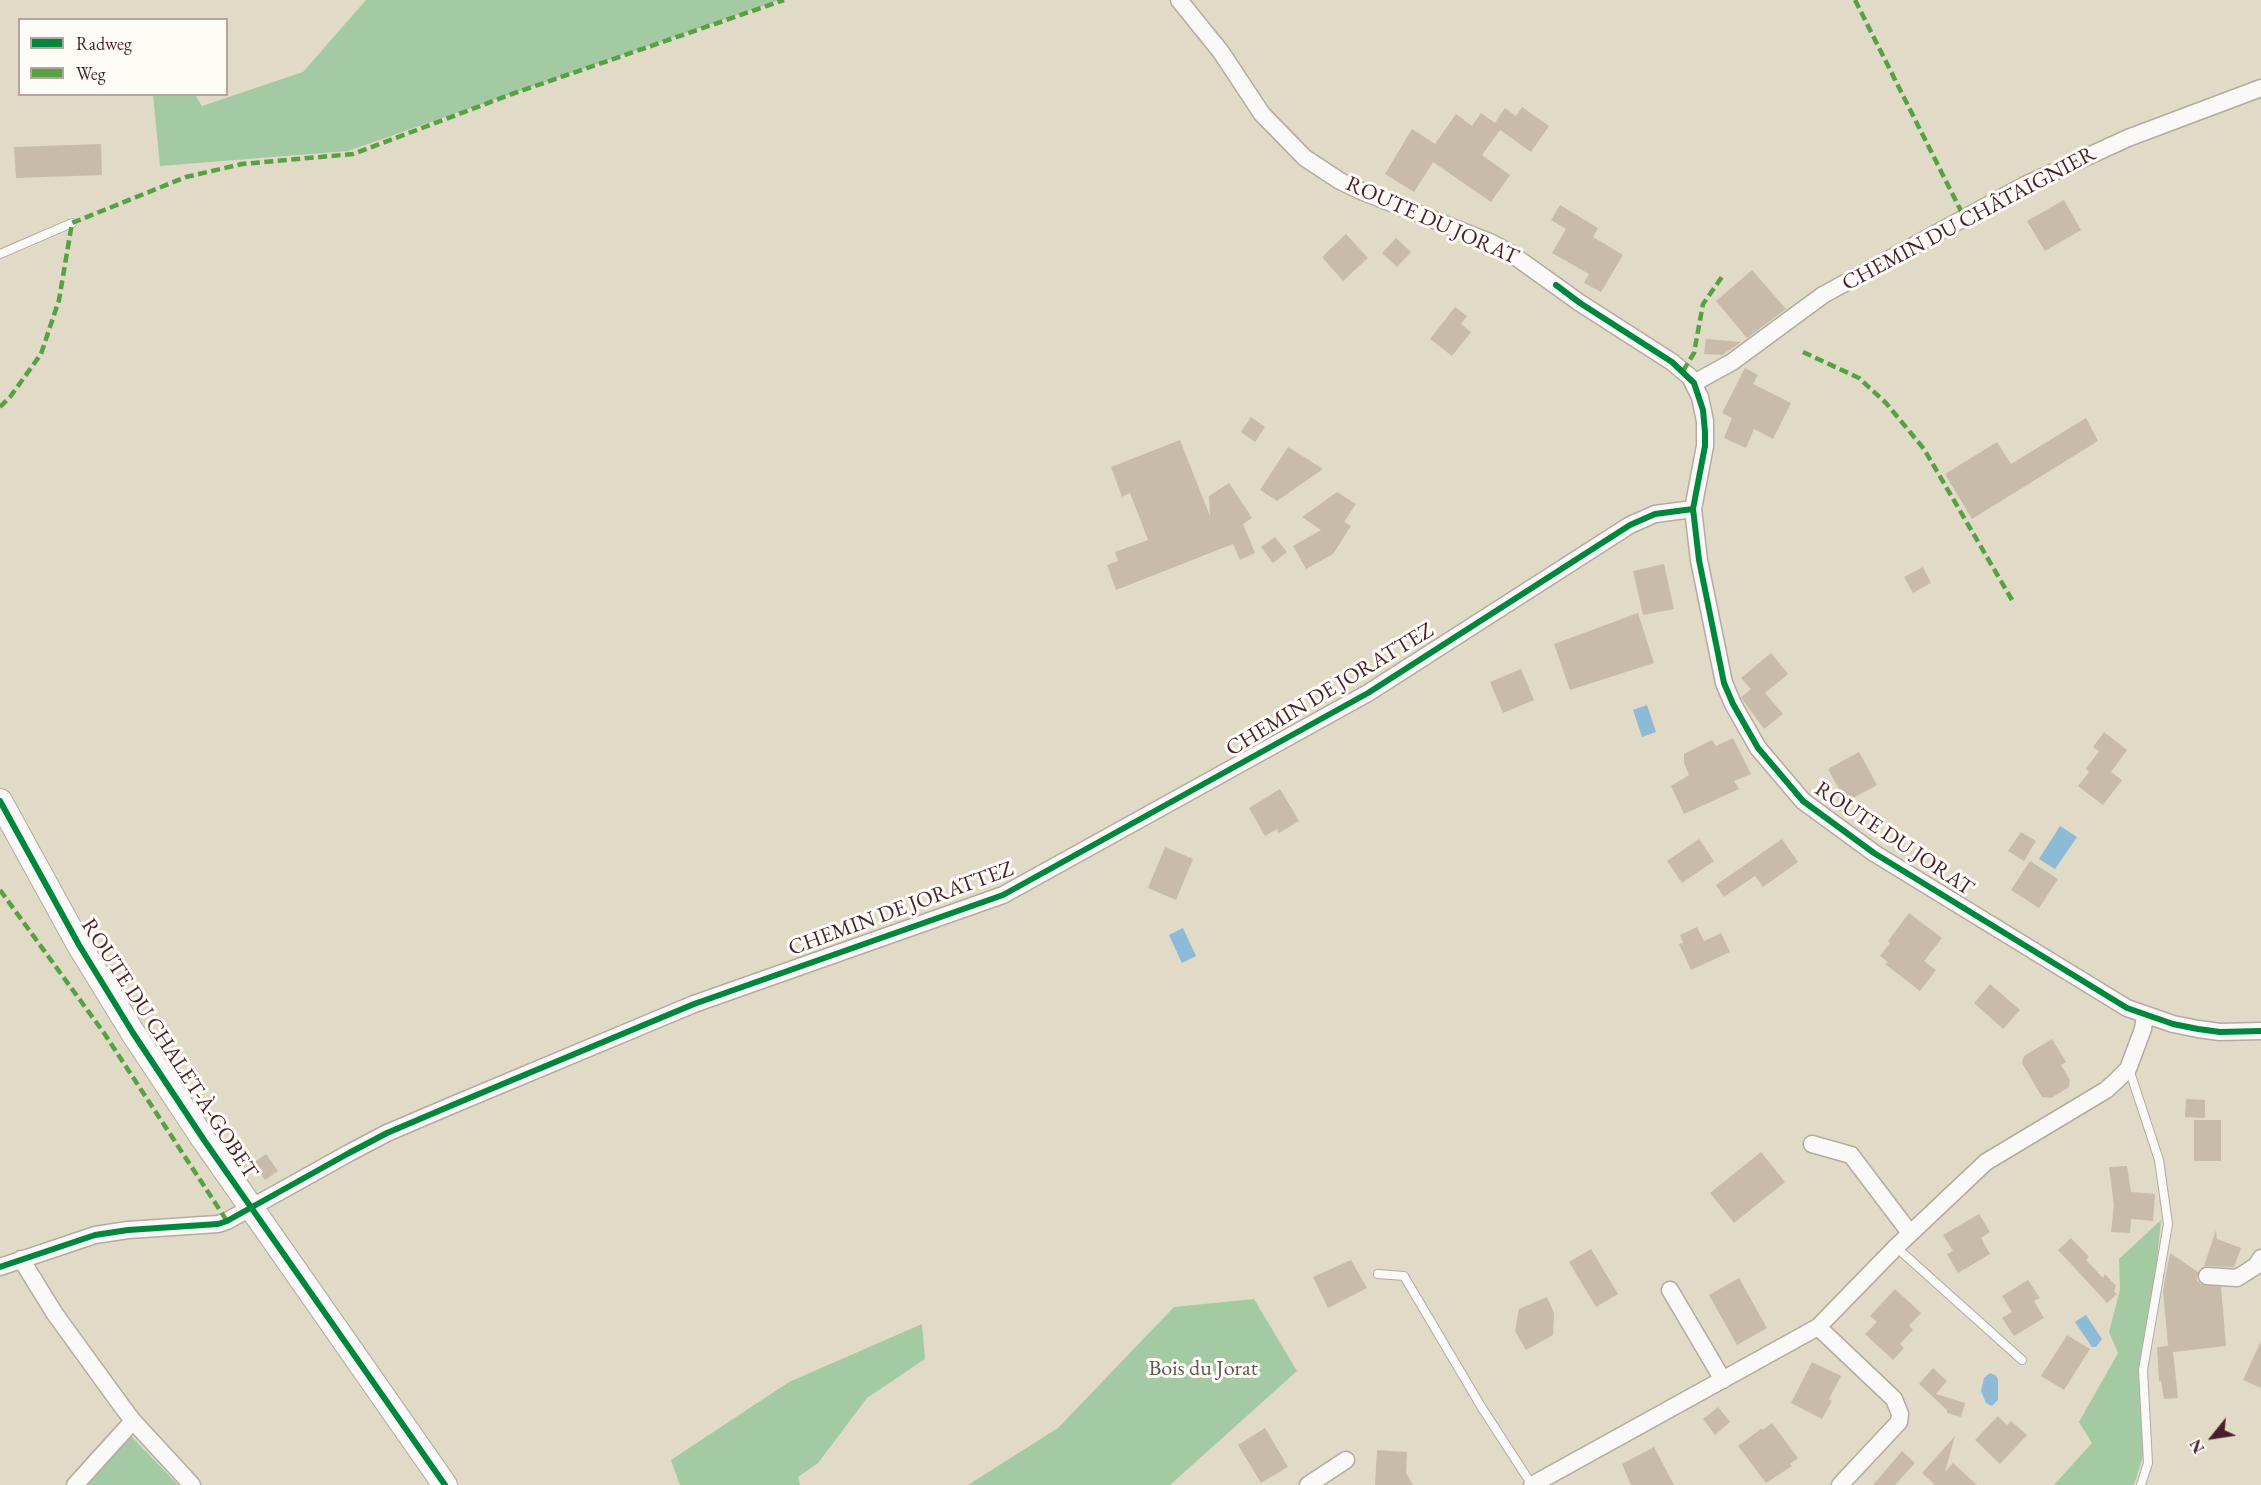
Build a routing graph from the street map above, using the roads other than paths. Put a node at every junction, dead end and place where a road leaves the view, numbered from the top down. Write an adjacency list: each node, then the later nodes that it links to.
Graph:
1 (1179, 0): 5 (street, ROUTE DU JORAT)
2 (2261, 88): 5 (street, CHEMIN DU CHÂTAIGNIER)
3 (72, 222): 4 (lane)
4 (0, 254)
5 (1694, 383): 6 (street, ROUTE DU JORAT)
6 (1693, 509): 8 (street, ROUTE DU JORAT); 12 (street, CHEMIN DE JORATTEZ)
7 (0, 801): 12 (main road, ROUTE DU CHALET-À-GOBET)
8 (2145, 1015): 9 (street, ROUTE DU JORAT); 10 (street)
9 (2261, 1031)
10 (2128, 1068): 13 (street); 32 (lane)
11 (1812, 1144): 13 (street)
12 (252, 1208): 16 (street, CHEMIN DE JORATTEZ); 28 (main road, ROUTE DU CHALET-À-GOBET)
13 (1910, 1233): 14 (street)
14 (1896, 1247): 21 (street); 22 (lane)
15 (2261, 1258): 19 (street)
16 (21, 1259): 17 (street, CHEMIN DE JORATTEZ); 24 (street)
17 (0, 1267)
18 (1378, 1274): 30 (lane)
19 (2207, 1276)
20 (1670, 1290): 23 (street)
21 (1818, 1326): 23 (street); 31 (street)
22 (2022, 1360)
23 (1723, 1380): 30 (street)
24 (133, 1421): 26 (street); 27 (street)
25 (1346, 1460): 29 (street)
26 (75, 1485)
27 (192, 1485)
28 (445, 1485)
29 (1308, 1485)
30 (1532, 1485)
31 (1840, 1485)
32 (2141, 1485)

